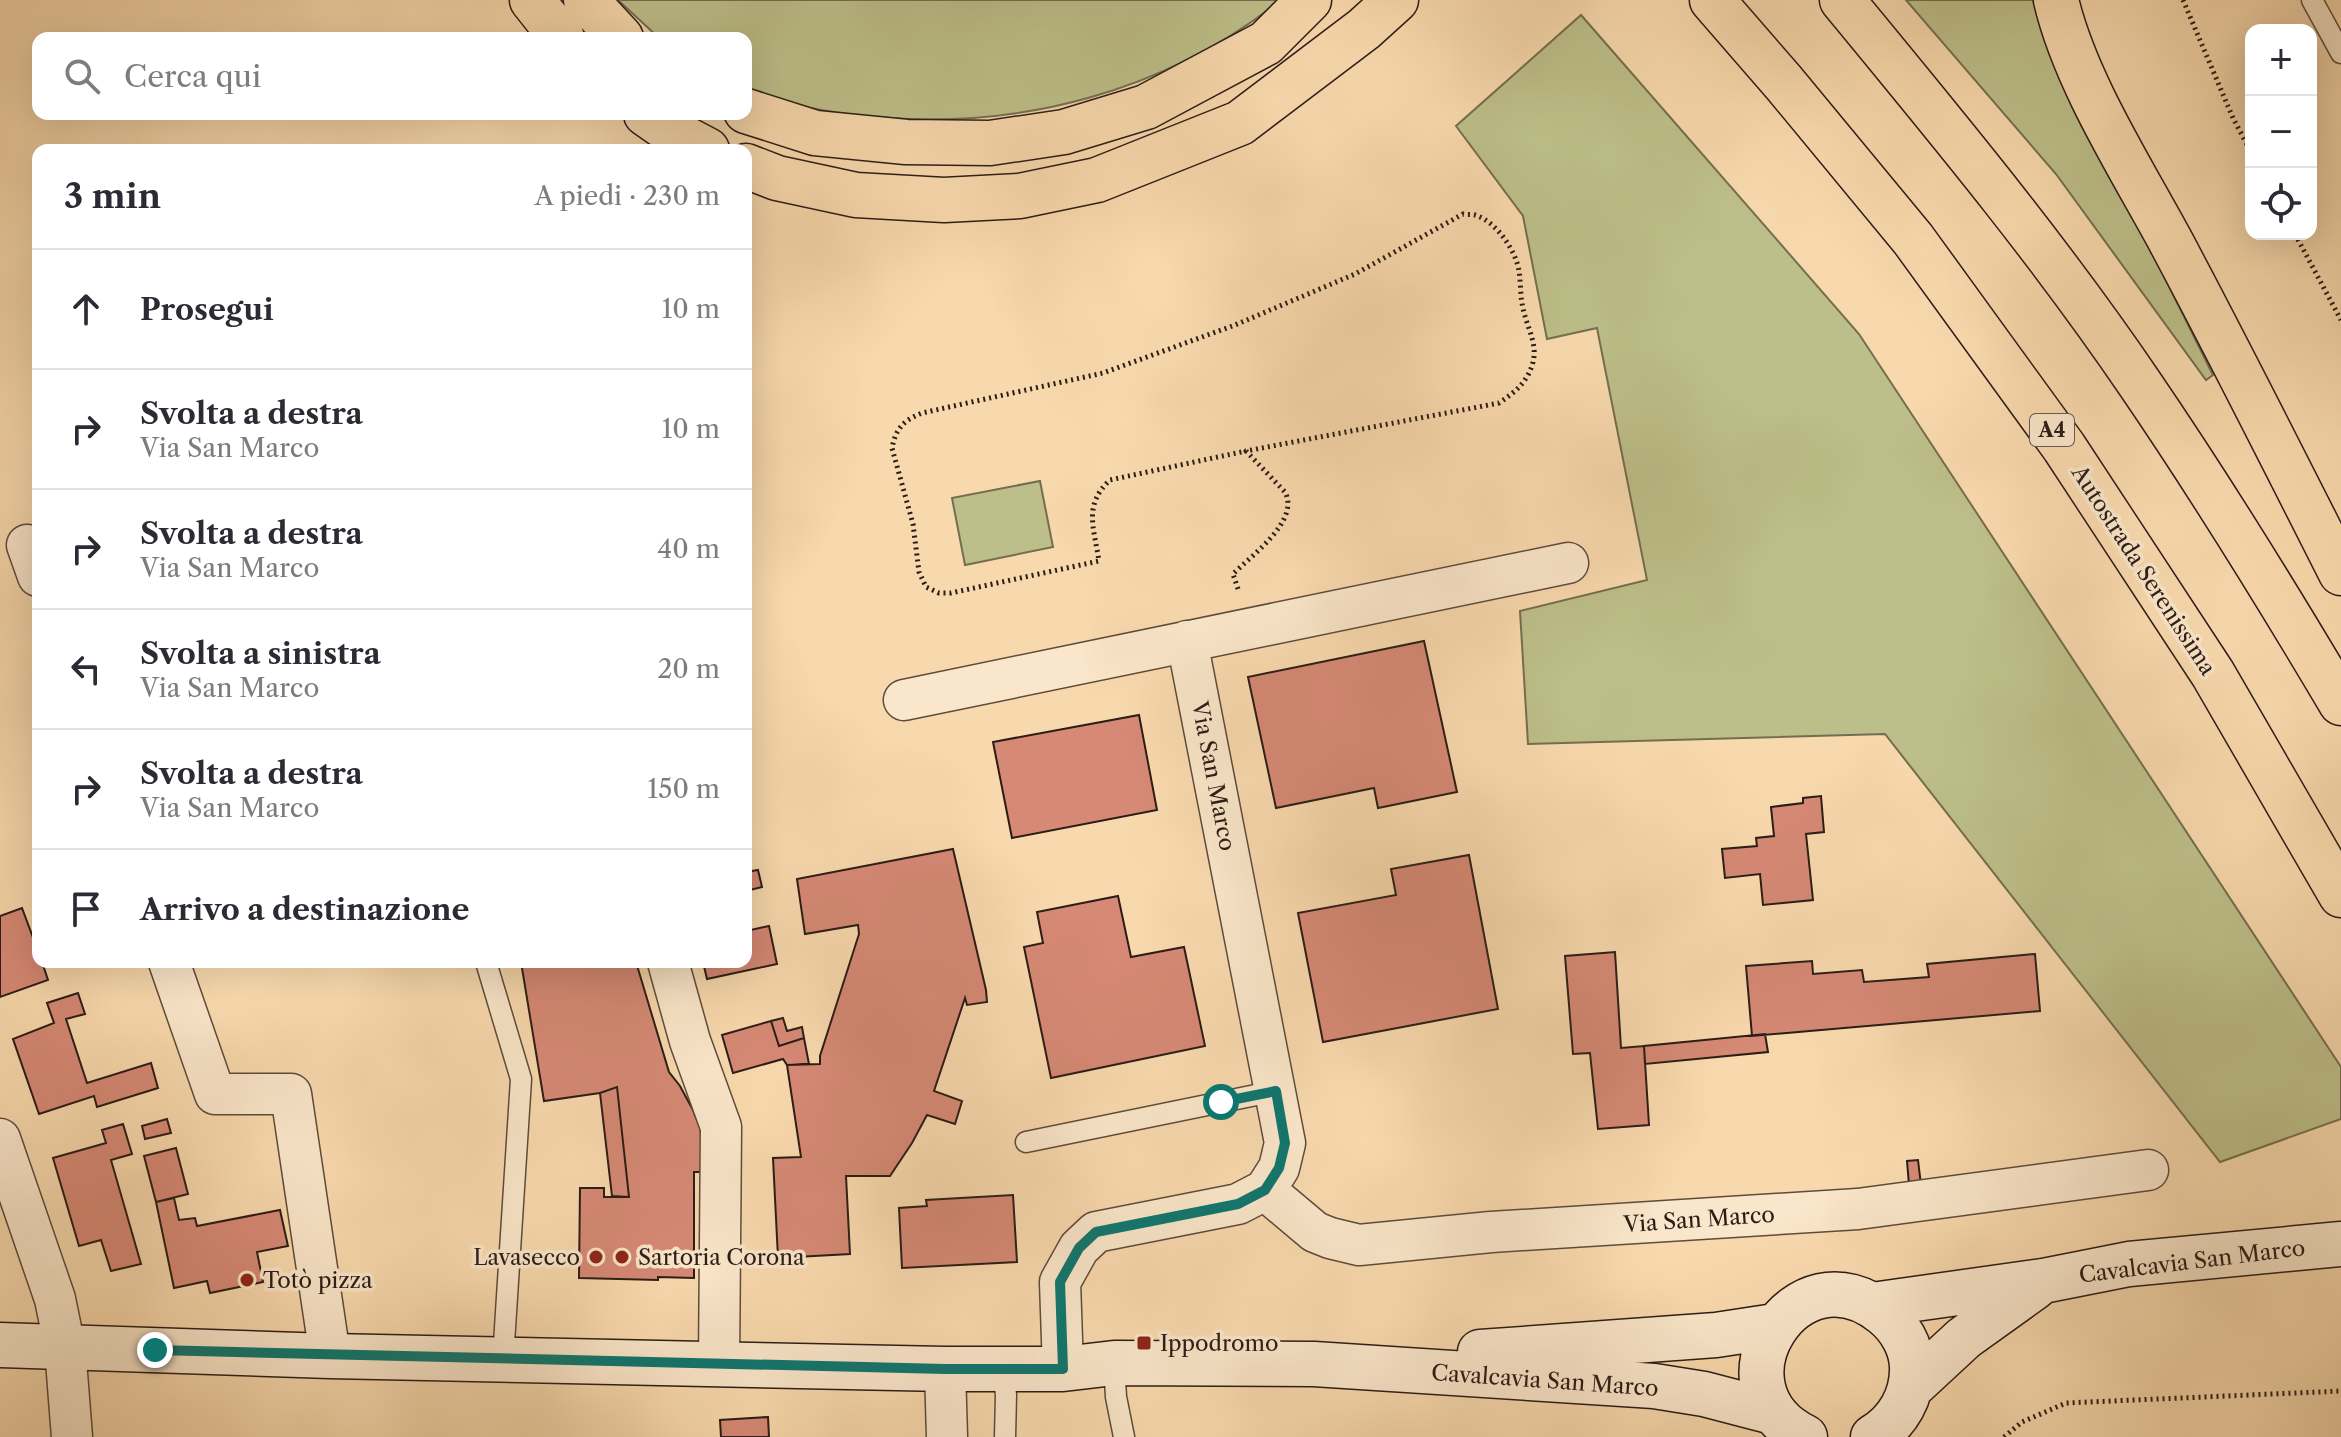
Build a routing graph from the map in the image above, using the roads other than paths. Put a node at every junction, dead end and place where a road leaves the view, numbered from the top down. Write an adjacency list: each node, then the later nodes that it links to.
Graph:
1 (532, 0): 9 (highway)
2 (586, 0): 10 (highway)
3 (1309, 0): 12 (highway)
4 (1396, 0): 15 (highway)
5 (1712, 0): 21 (highway, Autostrada Serenissima / A4)
6 (1842, 0): 20 (highway)
7 (2056, 0): 17 (highway)
8 (2312, 0): 11 (lane)
9 (557, 32)
10 (615, 32)
11 (2341, 53)
12 (752, 113)
13 (655, 120): 14 (highway)
14 (696, 144)
15 (752, 168)
16 (1568, 563): 18 (street)
17 (2341, 573)
18 (1187, 641): 19 (street); 25 (street, Via San Marco)
19 (904, 700)
20 (2341, 703)
21 (2341, 895)
22 (171, 968): 36 (street)
23 (488, 968): 37 (lane)
24 (670, 968): 39 (street)
25 (1276, 1091): 27 (lane); 29 (street, Via San Marco)
26 (0, 1139): 35 (street)
27 (1026, 1142)
28 (2148, 1170): 29 (street, Via San Marco)
29 (1265, 1190): 43 (street)
30 (2341, 1244): 31 (main road, Cavalcavia San Marco)
31 (2043, 1281): 32 (main road, Cavalcavia San Marco); 44 (main road, Cavalcavia San Marco)
32 (1872, 1305): 33 (main road, Cavalcavia San Marco); 44 (main road, Cavalcavia San Marco)
33 (1775, 1326): 40 (main road, Cavalcavia San Marco); 45 (main road, Cavalcavia San Marco)
34 (0, 1345): 35 (main road)
35 (65, 1348): 36 (main road); 46 (street)
36 (330, 1356): 37 (main road)
37 (503, 1359): 39 (main road)
38 (1114, 1363): 40 (main road, Cavalcavia San Marco); 43 (main road); 49 (lane)
39 (719, 1364): 41 (main road)
40 (1314, 1364): 45 (main road, Cavalcavia San Marco)
41 (945, 1369): 42 (main road); 47 (street)
42 (1003, 1369): 43 (main road); 48 (lane)
43 (1063, 1369)
44 (1892, 1421)
45 (1796, 1430)
46 (72, 1437)
47 (947, 1437)
48 (1005, 1437)
49 (1124, 1437): 50 (lane)
50 (1131, 1437)

